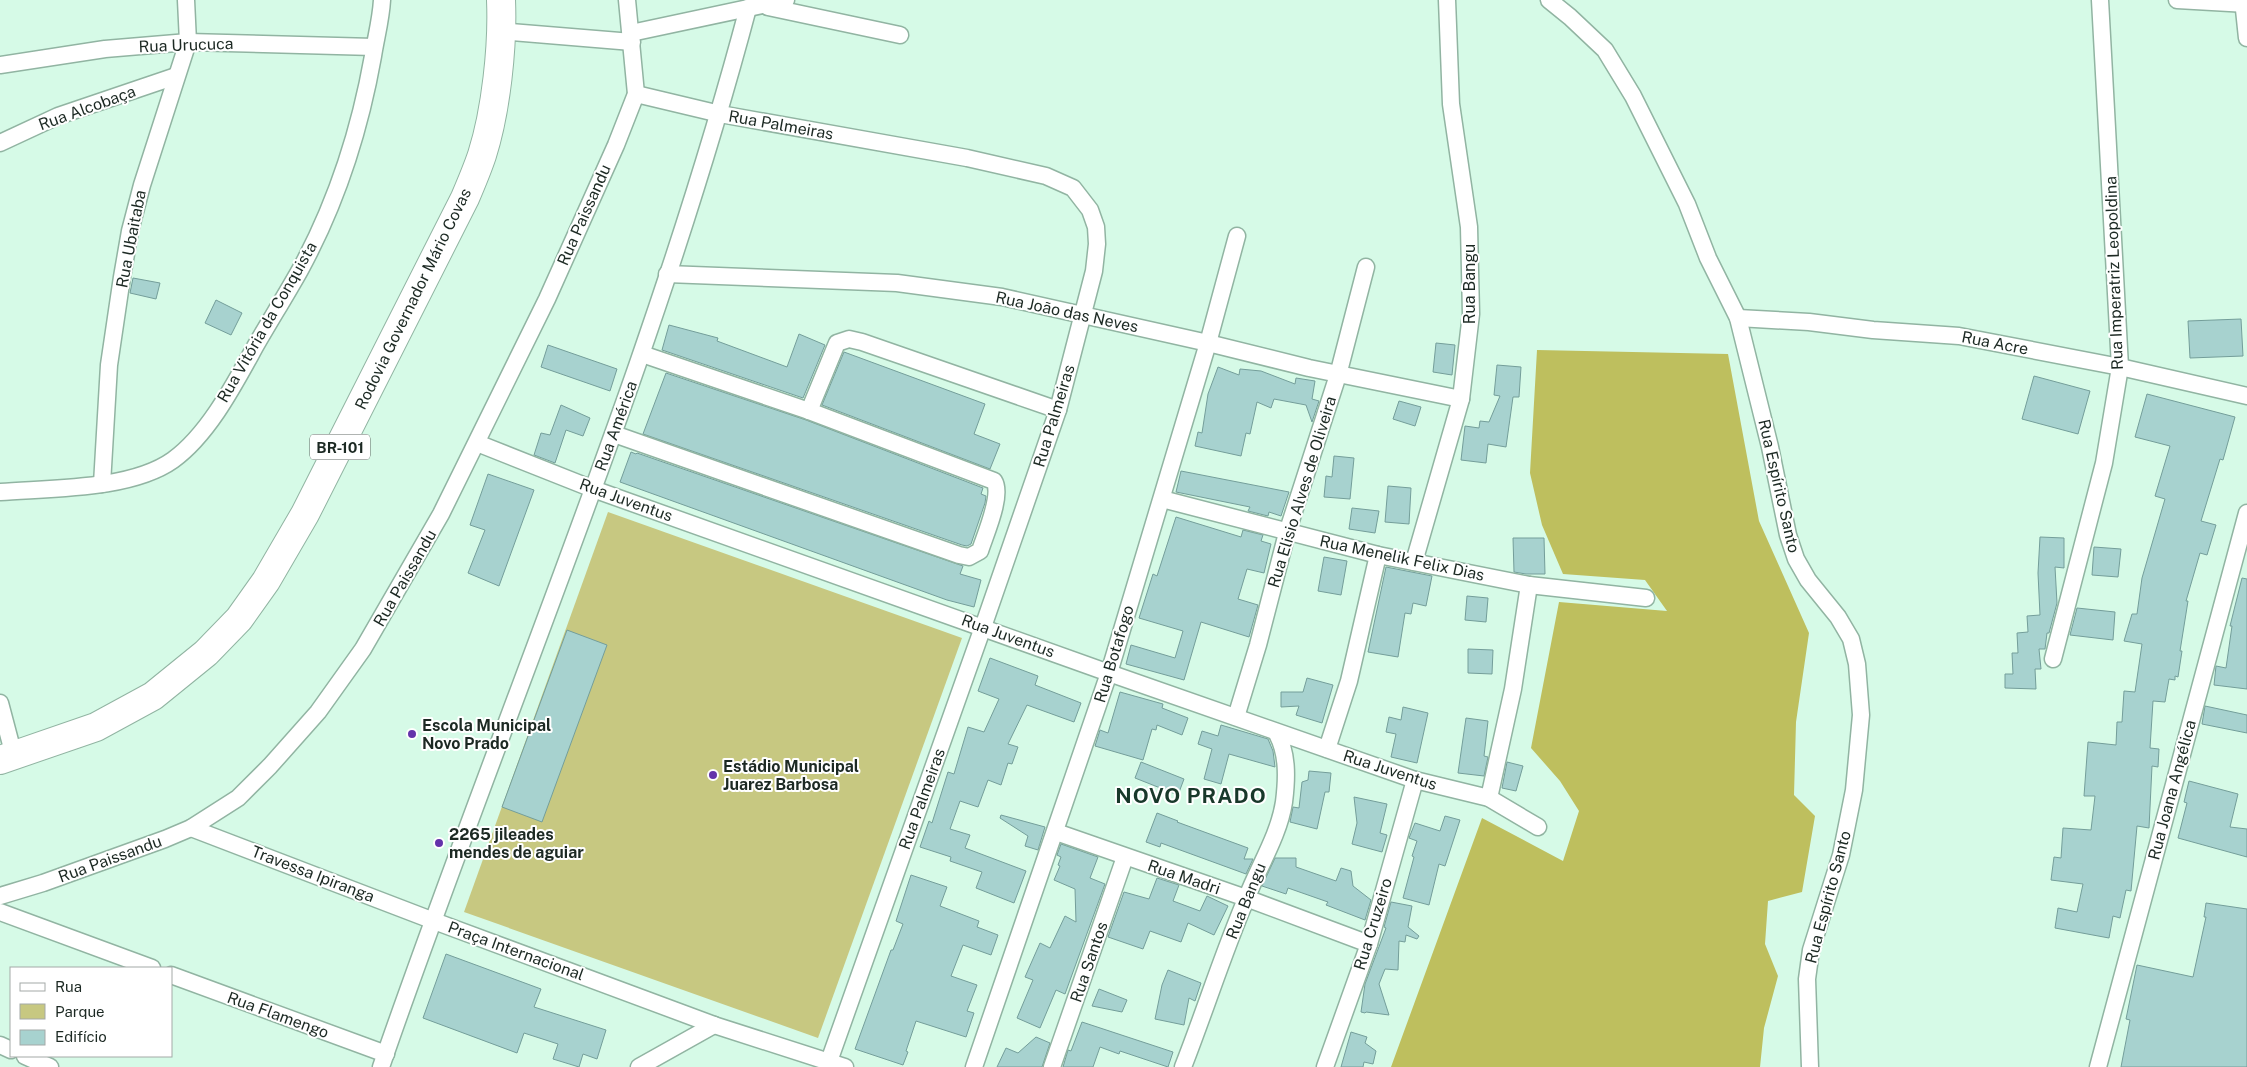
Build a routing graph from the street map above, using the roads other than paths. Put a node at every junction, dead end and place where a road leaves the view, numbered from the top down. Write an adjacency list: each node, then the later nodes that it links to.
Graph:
1 (186, 0): 16 (street, Rua Ubaitaba)
2 (382, 0): 17 (street, Rua Vitória da Conquista)
3 (501, 0): 12 (highway, Rodovia Governador Mário Covas / BR-101)
4 (627, 0): 14 (street)
5 (786, 0): 11 (street)
6 (1447, 0): 33 (street, Rua Bangu)
7 (1549, 0): 27 (street, Rua Espírito Santo)
8 (2100, 0): 30 (street, Rua Imperatriz Leopoldina)
9 (2177, 0): 10 (street)
10 (2245, 3): 15 (street)
11 (754, 7): 13 (street); 14 (street); 21 (street, Rua América)
12 (500, 31): 14 (street); 55 (highway, Rodovia Governador Mário Covas / BR-101)
13 (900, 35)
14 (632, 38): 20 (street)
15 (2247, 38)
16 (188, 42): 17 (street, Rua Urucuca); 18 (street, Rua Urucuca); 19 (street, Rua Ubaitaba)
17 (374, 48): 38 (street, Rua Vitória da Conquista)
18 (0, 65)
19 (176, 76): 22 (street, Rua Alcobaça); 38 (street, Rua Ubaitaba)
20 (636, 94): 21 (street, Rua Palmeiras); 37 (street, Rua Paissandu)
21 (720, 114): 25 (street, Rua América); 26 (street, Rua Palmeiras)
22 (0, 143)
23 (1237, 236): 28 (street, Rua Botafogo)
24 (1366, 267): 31 (street, Rua Elisio Alves de Oliveira)
25 (667, 274): 26 (street, Rua João das Neves); 29 (street, Rua América)
26 (1083, 315): 28 (street, Rua João das Neves); 34 (street, Rua Palmeiras)
27 (1738, 318): 30 (street, Rua Acre); 80 (street, Rua Espírito Santo)
28 (1208, 343): 31 (street, Rua João das Neves); 41 (street, Rua Botafogo)
29 (642, 354): 35 (street); 36 (street, Rua América)
30 (2120, 367): 32 (street, Rua Acre); 49 (street, Rua Imperatriz Leopoldina)
31 (1338, 374): 33 (street, Rua João das Neves); 43 (street, Rua Elisio Alves de Oliveira)
32 (2247, 396)
33 (1461, 399): 45 (street, Rua Bangu)
34 (1058, 410): 35 (street); 48 (street, Rua Palmeiras)
35 (809, 411): 36 (street)
36 (614, 434): 39 (street, Rua América)
37 (477, 443): 39 (street, Rua Juventus); 59 (street, Rua Paissandu)
38 (102, 484): 40 (street, Rua Vitória da Conquista)
39 (593, 489): 48 (street, Rua Juventus); 65 (street, Rua América)
40 (0, 492)
41 (1162, 499): 43 (street, Rua Menelik Felix Dias); 50 (street, Rua Botafogo)
42 (2247, 513): 81 (street, Rua Joana Angélica)
43 (1287, 533): 44 (street, Rua Menelik Felix Dias); 52 (street, Rua Elisio Alves de Oliveira)
44 (1378, 555): 45 (street, Rua Menelik Felix Dias); 54 (street)
45 (1414, 562): 46 (street, Rua Menelik Felix Dias)
46 (1528, 585): 47 (street, Rua Menelik Felix Dias); 57 (street)
47 (1646, 598)
48 (983, 628): 50 (street, Rua Juventus); 72 (street, Rua Palmeiras)
49 (2053, 659)
50 (1109, 673): 52 (street, Rua Juventus); 60 (street, Rua Botafogo)
51 (0, 703): 55 (street)
52 (1236, 717): 53 (street, Rua Juventus)
53 (1276, 732): 54 (street, Rua Juventus); 63 (street, Rua Bangu)
54 (1327, 749): 56 (street, Rua Juventus)
55 (7, 758)
56 (1415, 780): 57 (street, Rua Juventus); 66 (street, Rua Cruzeiro)
57 (1489, 798): 58 (street, Rua Juventus)
58 (1538, 827)
59 (191, 828): 62 (street, Rua Paissandu); 65 (street, Travessa Ipiranga)
60 (1056, 832): 61 (street, Rua Madri); 76 (street, Rua Botafogo)
61 (1126, 857): 63 (street, Rua Madri); 77 (street, Rua Santos)
62 (0, 896)
63 (1246, 898): 66 (street, Rua Madri); 78 (street, Rua Bangu)
64 (0, 912): 67 (street)
65 (434, 921): 69 (street, Praça Internacional); 71 (street, Praça Internacional)
66 (1368, 944): 79 (street, Rua Cruzeiro)
67 (149, 967)
68 (172, 975): 71 (street, Rua Flamengo)
69 (714, 1025): 72 (street, Praça Internacional); 74 (street)
70 (27, 1057): 73 (street)
71 (384, 1061)
72 (828, 1064): 75 (street, Praça Internacional)
73 (50, 1067)
74 (639, 1067)
75 (845, 1067)
76 (974, 1067)
77 (1052, 1067)
78 (1183, 1067)
79 (1325, 1067)
80 (1810, 1067)
81 (2098, 1067)

